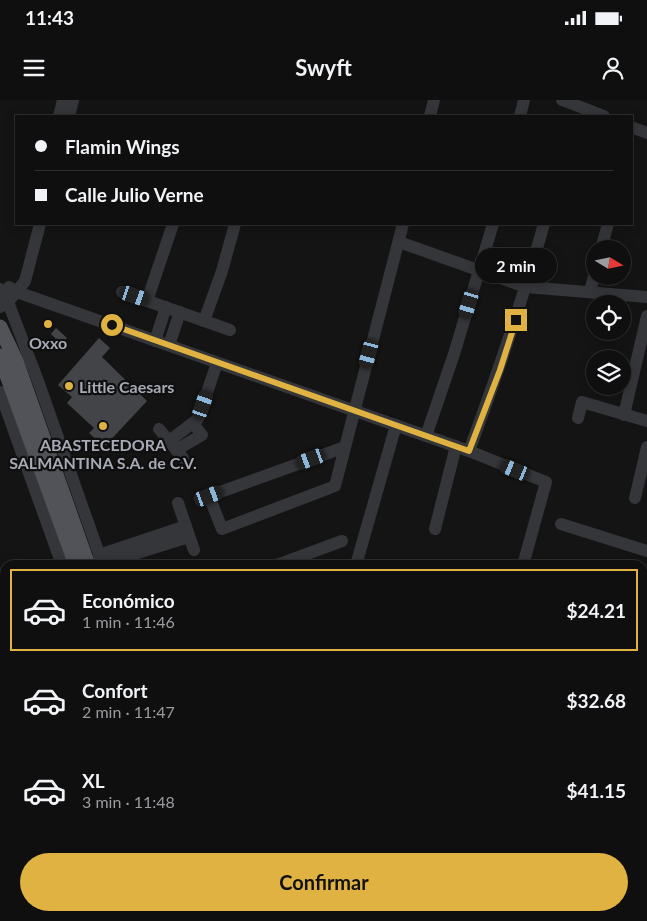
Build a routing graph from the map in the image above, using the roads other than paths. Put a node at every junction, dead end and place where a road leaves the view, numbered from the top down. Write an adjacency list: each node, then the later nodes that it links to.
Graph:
1 (63, 100): 6 (street)
2 (73, 100): 7 (street)
3 (434, 100): 8 (street)
4 (524, 100): 9 (street)
5 (568, 107): 10 (street)
6 (59, 115)
7 (68, 115)
8 (430, 115)
9 (520, 115)
10 (600, 115)
11 (633, 129): 12 (street)
12 (647, 133)
13 (31, 225): 28 (street)
14 (40, 225): 28 (street)
15 (173, 225): 30 (street)
16 (235, 225): 34 (street)
17 (403, 225): 22 (street)
18 (492, 225): 23 (street)
19 (544, 225): 25 (street)
20 (608, 225): 21 (street)
21 (604, 240)
22 (399, 242): 23 (street); 43 (street)
23 (480, 270): 25 (street); 49 (street)
24 (592, 285): 27 (street)
25 (526, 287): 27 (street); 53 (street)
26 (122, 292): 30 (street)
27 (590, 292): 29 (street)
28 (5, 295): 37 (street); 67 (street)
29 (647, 297)
30 (148, 301): 31 (street)
31 (166, 307): 32 (street); 37 (street)
32 (180, 312): 34 (street); 38 (street)
33 (647, 316): 40 (street)
34 (204, 321): 36 (street)
35 (0, 327): 68 (main road)
36 (230, 330)
37 (155, 341): 38 (street)
38 (169, 345): 41 (street)
39 (0, 356): 57 (main road)
40 (642, 359): 44 (street)
41 (218, 363): 43 (street); 48 (street)
42 (0, 392): 64 (street)
43 (354, 411): 47 (street); 51 (street)
44 (624, 414): 45 (street); 46 (street)
45 (578, 418)
46 (647, 421)
47 (396, 425): 49 (street); 71 (street)
48 (159, 429)
49 (426, 436): 50 (street)
50 (456, 446): 53 (street); 59 (street)
51 (345, 447): 51 (street)
52 (647, 447): 54 (street)
53 (469, 451): 72 (street)
54 (643, 478): 55 (street)
55 (634, 498)
56 (178, 503): 60 (street)
57 (60, 519): 65 (main road); 66 (main road)
58 (561, 524): 63 (street)
59 (435, 529)
60 (188, 531): 62 (street); 69 (street)
61 (342, 541): 70 (street)
62 (194, 550)
63 (647, 551)
64 (60, 560)
65 (66, 560)
66 (74, 560)
67 (97, 560)
68 (97, 560)
69 (104, 560)
70 (291, 560)
71 (357, 560)
72 (525, 560)

